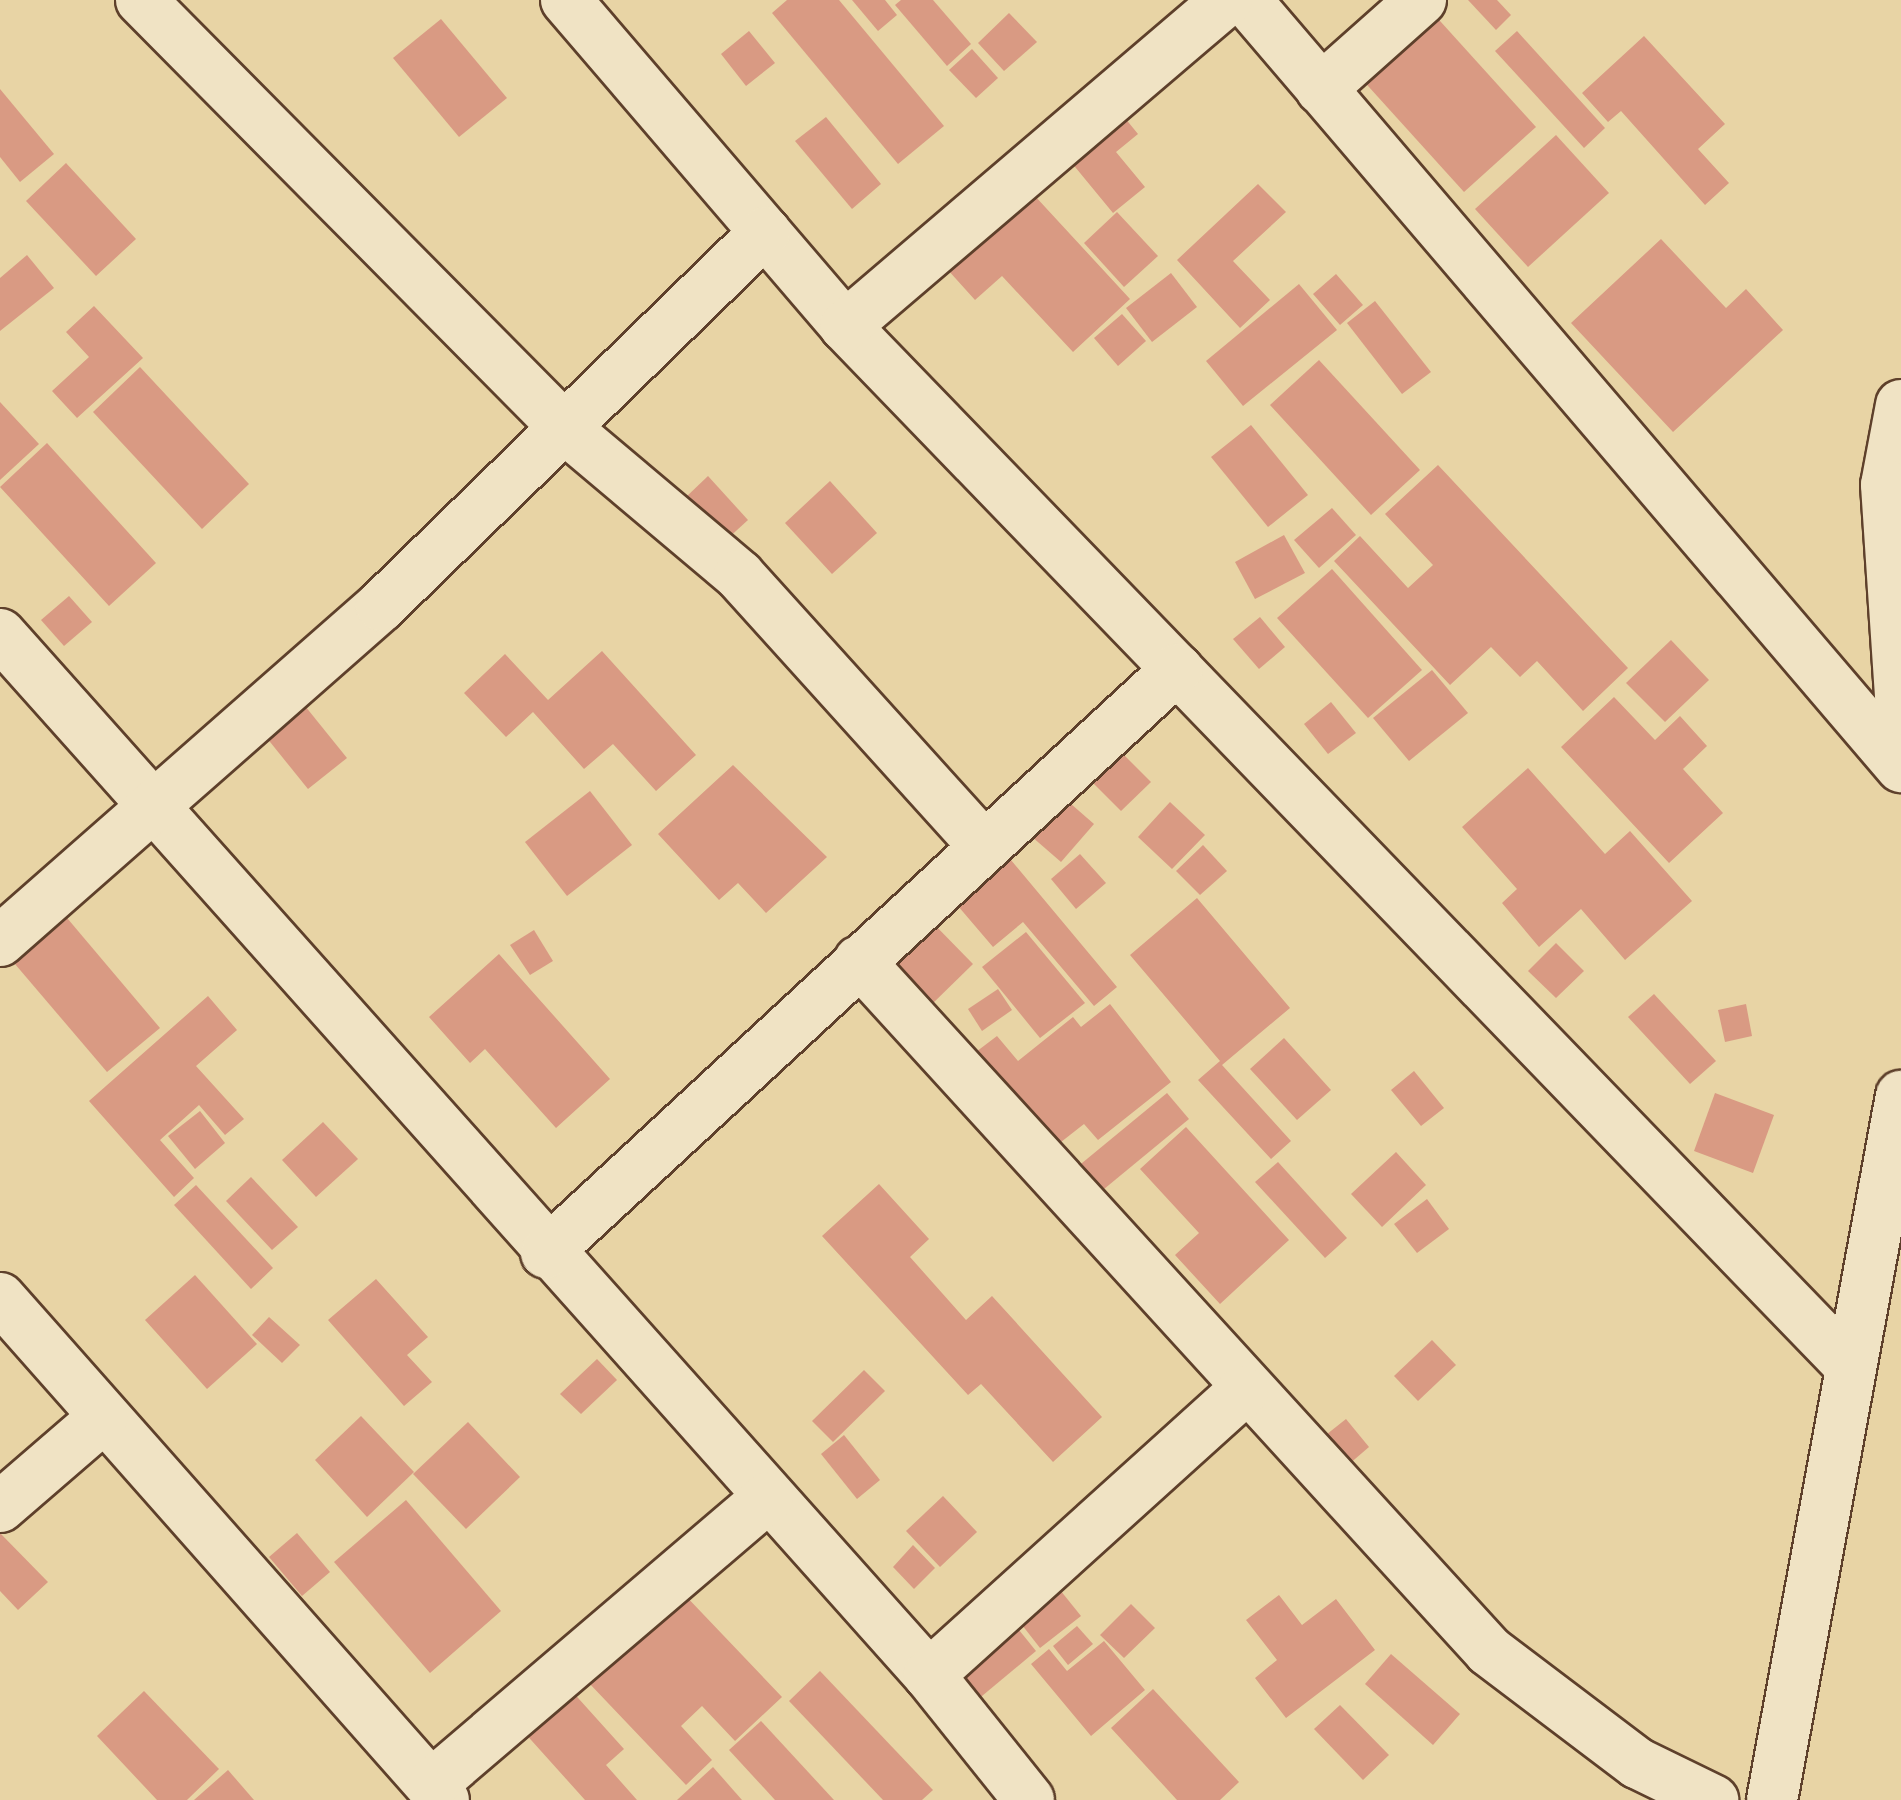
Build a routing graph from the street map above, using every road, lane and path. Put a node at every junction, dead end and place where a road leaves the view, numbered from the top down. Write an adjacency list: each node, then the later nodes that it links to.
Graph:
1 (141, 0): 10 (street)
2 (566, 0): 7 (street)
3 (1228, 0): 8 (street)
4 (1246, 0): 6 (street)
5 (1421, 0): 6 (street)
6 (1321, 89): 14 (street)
7 (765, 232): 8 (street); 10 (street)
8 (845, 326): 12 (street)
9 (1901, 405): 13 (street)
10 (567, 430): 15 (street); 16 (street)
11 (0, 634): 15 (street)
12 (1178, 670): 16 (street); 22 (street)
13 (1901, 709)
14 (1901, 767)
15 (152, 803): 17 (street); 20 (street)
16 (984, 846): 18 (street)
17 (0, 941)
18 (859, 961): 20 (street); 23 (street)
19 (1901, 1096): 22 (street)
20 (546, 1253): 25 (street)
21 (0, 1298): 24 (street)
22 (1848, 1364): 31 (street)
23 (1244, 1392): 27 (street); 30 (street)
24 (102, 1418): 26 (street); 28 (street)
25 (768, 1497): 27 (street); 28 (street)
26 (0, 1507)
27 (929, 1675): 29 (street)
28 (437, 1793)
29 (1029, 1800)
30 (1713, 1800)
31 (1772, 1800)

